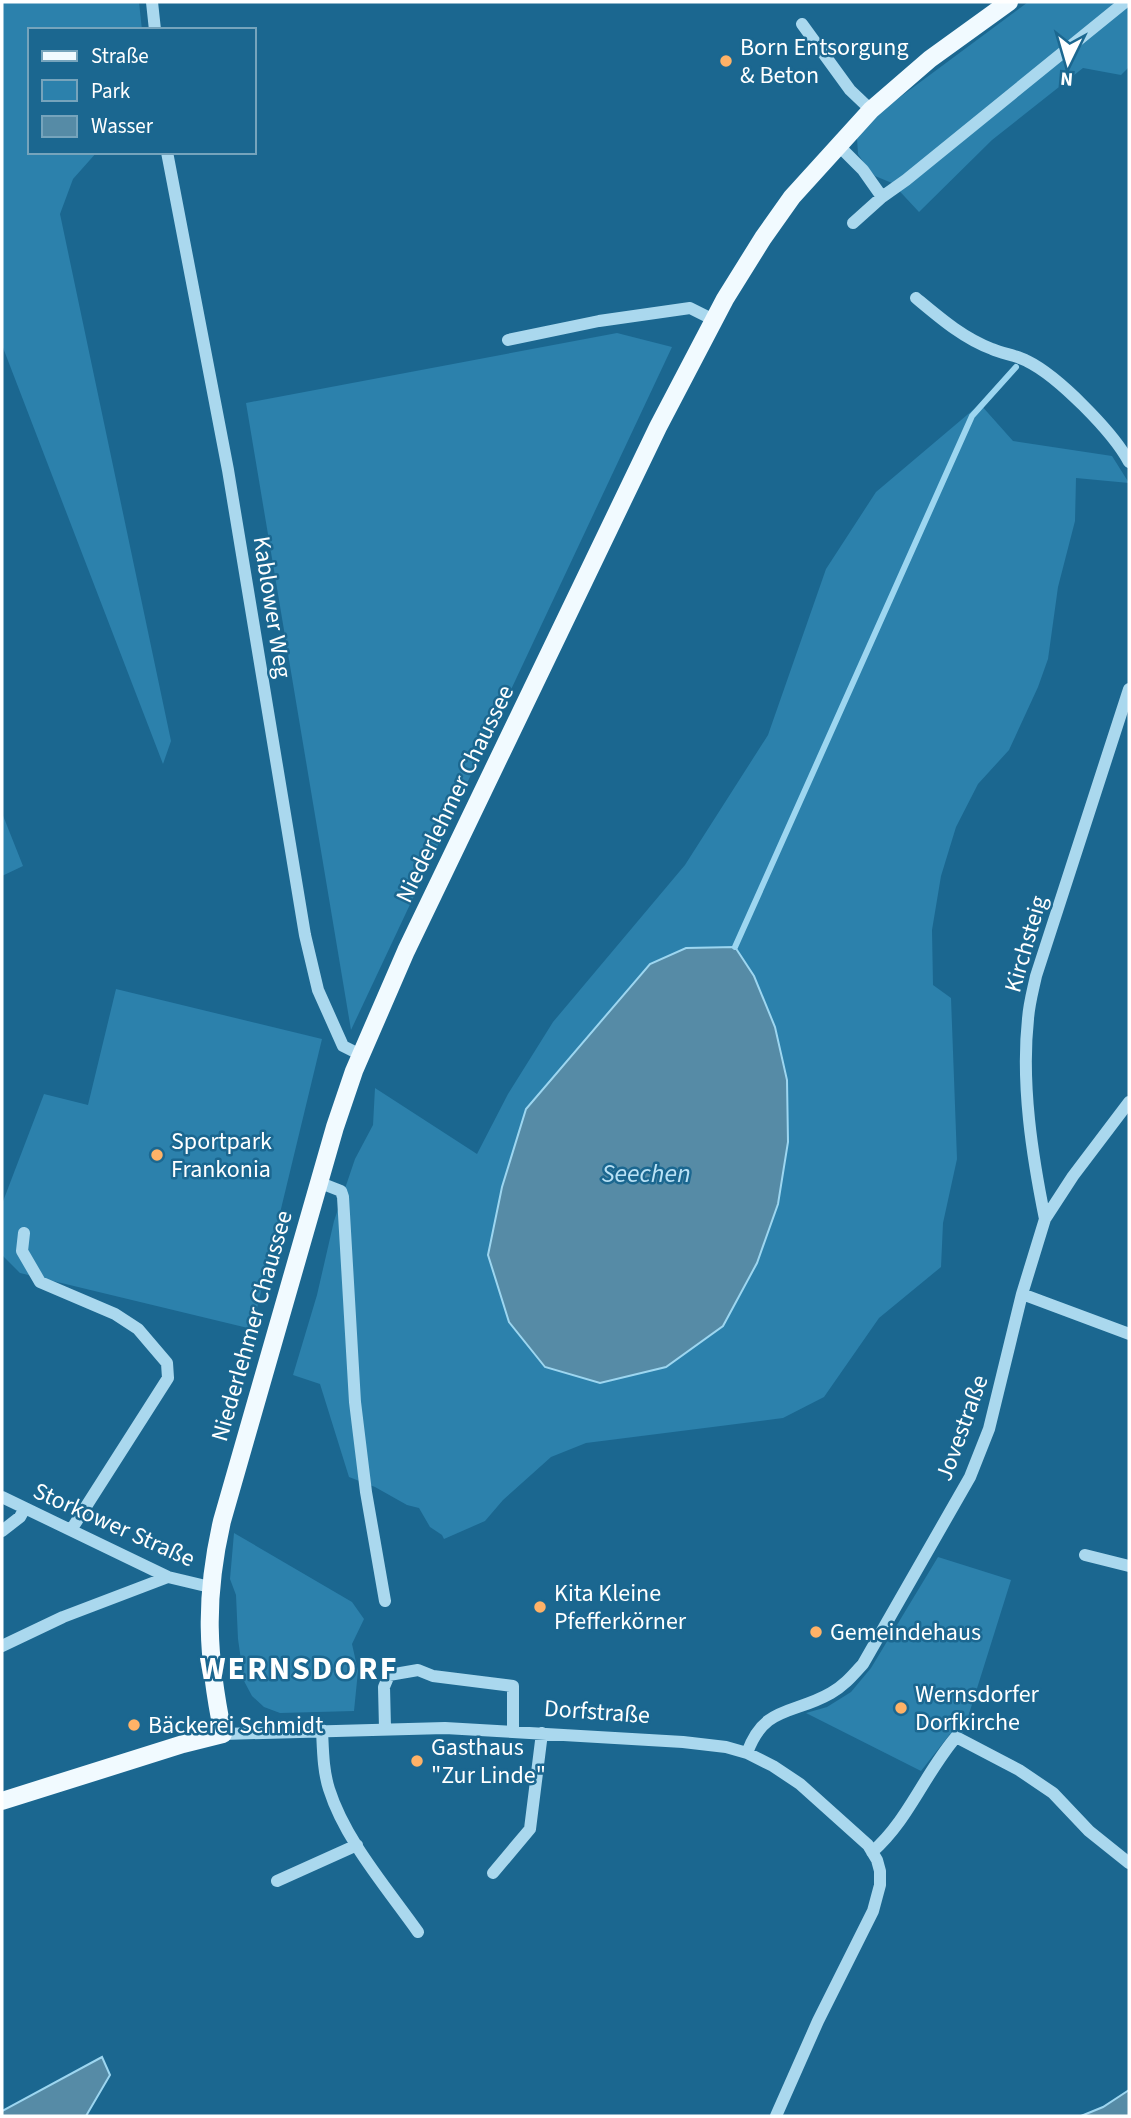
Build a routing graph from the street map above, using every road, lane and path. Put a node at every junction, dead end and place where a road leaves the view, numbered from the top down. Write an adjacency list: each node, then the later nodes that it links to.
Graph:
1 (152, 2): 5 (street)
2 (1009, 2): 6 (main road, Niederlehmer Chaussee)
3 (1125, 2): 9 (street)
4 (802, 24): 6 (street)
5 (155, 28)
6 (871, 110): 7 (main road, Niederlehmer Chaussee)
7 (838, 145): 9 (street); 12 (main road, Niederlehmer Chaussee)
8 (167, 154): 16 (street, Kablower Weg)
9 (882, 197): 10 (street)
10 (853, 223)
11 (916, 298): 14 (street)
12 (714, 320): 13 (street); 16 (main road, Niederlehmer Chaussee)
13 (508, 340)
14 (1129, 462)
15 (1129, 689): 19 (street, Kirchsteig)
16 (361, 1055): 18 (main road, Niederlehmer Chaussee)
17 (1129, 1102): 19 (street, Jovestraße)
18 (318, 1182): 30 (main road, Niederlehmer Chaussee); 31 (street)
19 (1045, 1219): 21 (street, Jovestraße)
20 (24, 1233): 25 (street)
21 (1022, 1294): 22 (street); 38 (street, Jovestraße)
22 (1129, 1334)
23 (2, 1497): 24 (street, Storkower Straße)
24 (25, 1508): 25 (street, Storkower Straße); 26 (street)
25 (71, 1530): 29 (street, Storkower Straße)
26 (2, 1531)
27 (1085, 1555): 28 (street)
28 (1129, 1566)
29 (168, 1577): 30 (street, Storkower Straße); 32 (street)
30 (210, 1587): 37 (main road, Niederlehmer Chaussee)
31 (385, 1601)
32 (2, 1646)
33 (385, 1728): 34 (street, Dorfstraße); 35 (street, Dorfstraße); 35 (street)
34 (322, 1730): 37 (street, Dorfstraße); 40 (street)
35 (513, 1731): 36 (street, Dorfstraße)
36 (542, 1733): 38 (street, Dorfstraße); 43 (street)
37 (223, 1734): 39 (main road, Dorfstraße)
38 (747, 1753): 41 (street, Dorfstraße)
39 (2, 1801)
40 (357, 1845): 44 (street); 45 (street)
41 (872, 1852): 42 (street); 46 (street)
42 (1129, 1863)
43 (493, 1872)
44 (277, 1881)
45 (418, 1931)
46 (776, 2116)

